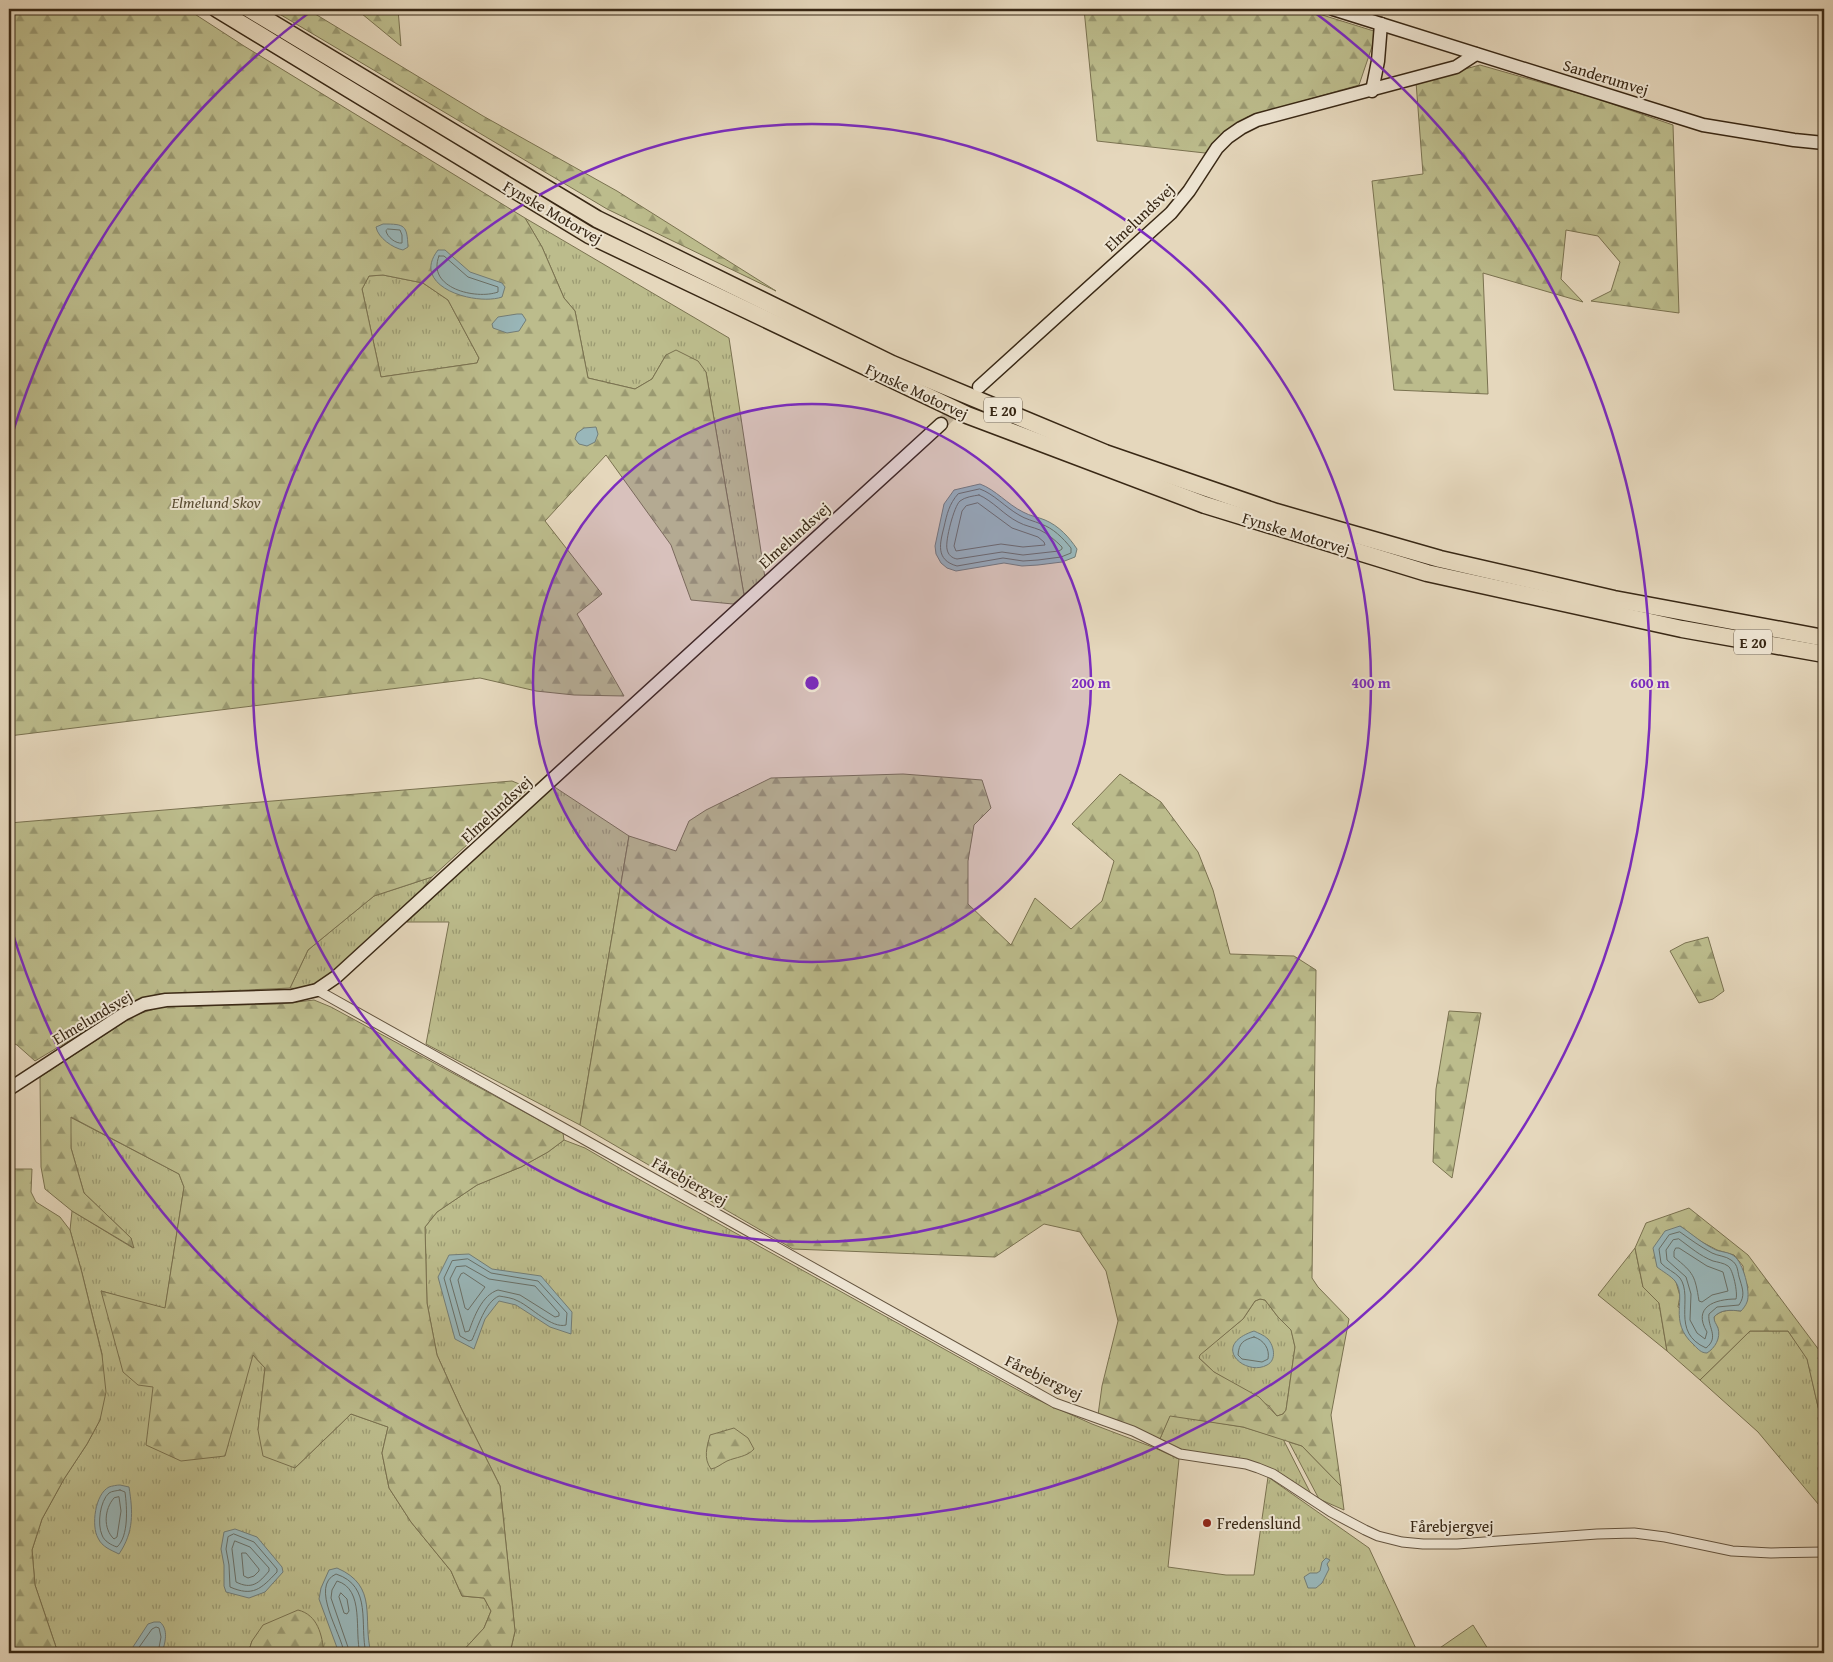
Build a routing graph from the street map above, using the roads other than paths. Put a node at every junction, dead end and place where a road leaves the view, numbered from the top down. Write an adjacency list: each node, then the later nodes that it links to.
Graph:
1 (218, 9): 11 (highway, Fynske Motorvej / E 20)
2 (250, 9): 10 (highway, Fynske Motorvej / E 20)
3 (1333, 9): 4 (street, Sanderumvej)
4 (1381, 24): 5 (street, Sanderumvej); 6 (street)
5 (1476, 54): 6 (street, Elmelundsvej); 7 (street, Sanderumvej)
6 (1372, 91): 8 (street, Elmelundsvej)
7 (1824, 143)
8 (978, 388)
9 (941, 424): 12 (street, Elmelundsvej)
10 (1824, 638)
11 (1824, 654)
12 (317, 990): 13 (street, Elmelundsvej); 14 (street, Fårebjergvej)
13 (9, 1089)
14 (1824, 1552)

